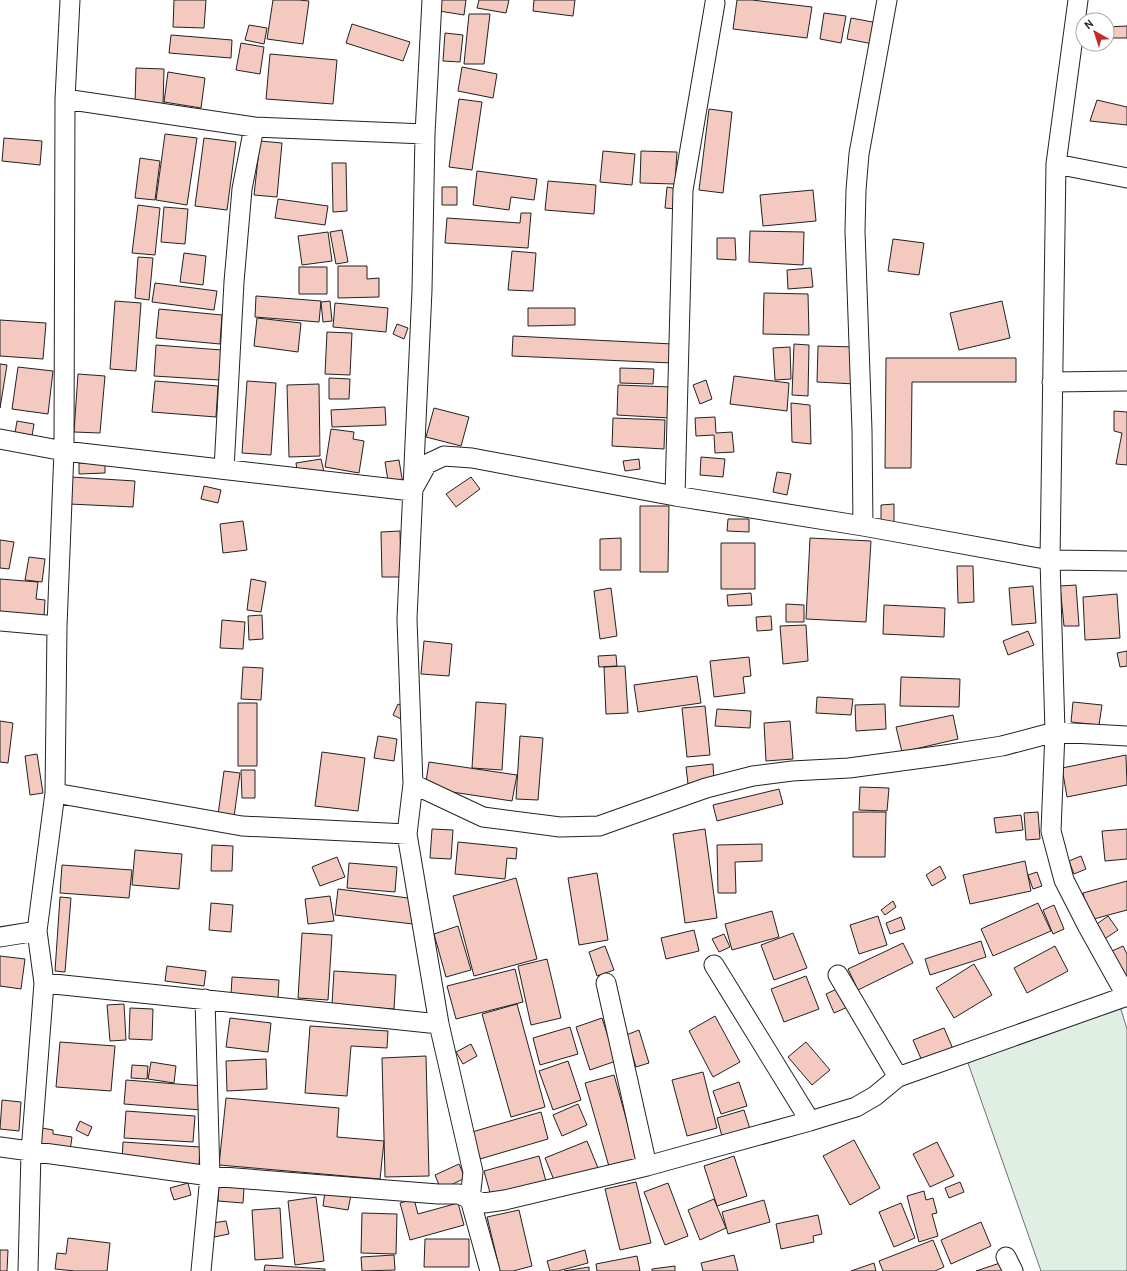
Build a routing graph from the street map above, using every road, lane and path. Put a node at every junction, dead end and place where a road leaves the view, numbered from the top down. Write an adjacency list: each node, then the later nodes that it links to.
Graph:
1 (70, 0): 6 (street)
2 (432, 0): 8 (street)
3 (887, 0): 18 (street)
4 (1078, 0): 9 (street)
5 (715, 4): 17 (street)
6 (65, 99): 7 (street); 14 (street)
7 (254, 127): 8 (street); 15 (street)
8 (425, 134): 16 (street)
9 (1056, 164): 10 (street); 12 (street)
10 (1127, 178)
11 (1127, 381): 12 (street)
12 (1052, 382): 19 (street)
13 (0, 438): 14 (street)
14 (64, 451): 15 (street); 22 (street)
15 (224, 469): 16 (street)
16 (412, 491): 17 (street); 25 (street)
17 (676, 496): 18 (street)
18 (863, 526): 19 (street)
19 (1050, 560): 20 (street); 23 (street)
20 (1127, 561)
21 (0, 620): 22 (street)
22 (57, 626): 26 (street)
23 (1056, 732): 24 (street); 25 (street); 34 (street)
24 (1127, 736)
25 (413, 784): 27 (street)
26 (55, 793): 27 (street); 28 (street)
27 (407, 834): 36 (street)
28 (37, 931): 29 (street); 33 (street)
29 (0, 937)
30 (714, 965): 38 (street)
31 (838, 975): 37 (street)
32 (606, 983): 41 (street)
33 (44, 984): 35 (street); 40 (street)
34 (1127, 996): 37 (street)
35 (204, 999): 36 (street); 42 (street)
36 (439, 1024): 43 (street)
37 (898, 1077): 38 (street)
38 (810, 1121): 41 (street)
39 (0, 1147): 40 (street)
40 (31, 1152): 42 (street); 44 (street)
41 (647, 1166): 43 (street)
42 (210, 1176): 43 (street); 45 (street)
43 (470, 1199): 46 (street)
44 (28, 1271)
45 (201, 1271)
46 (490, 1271)

